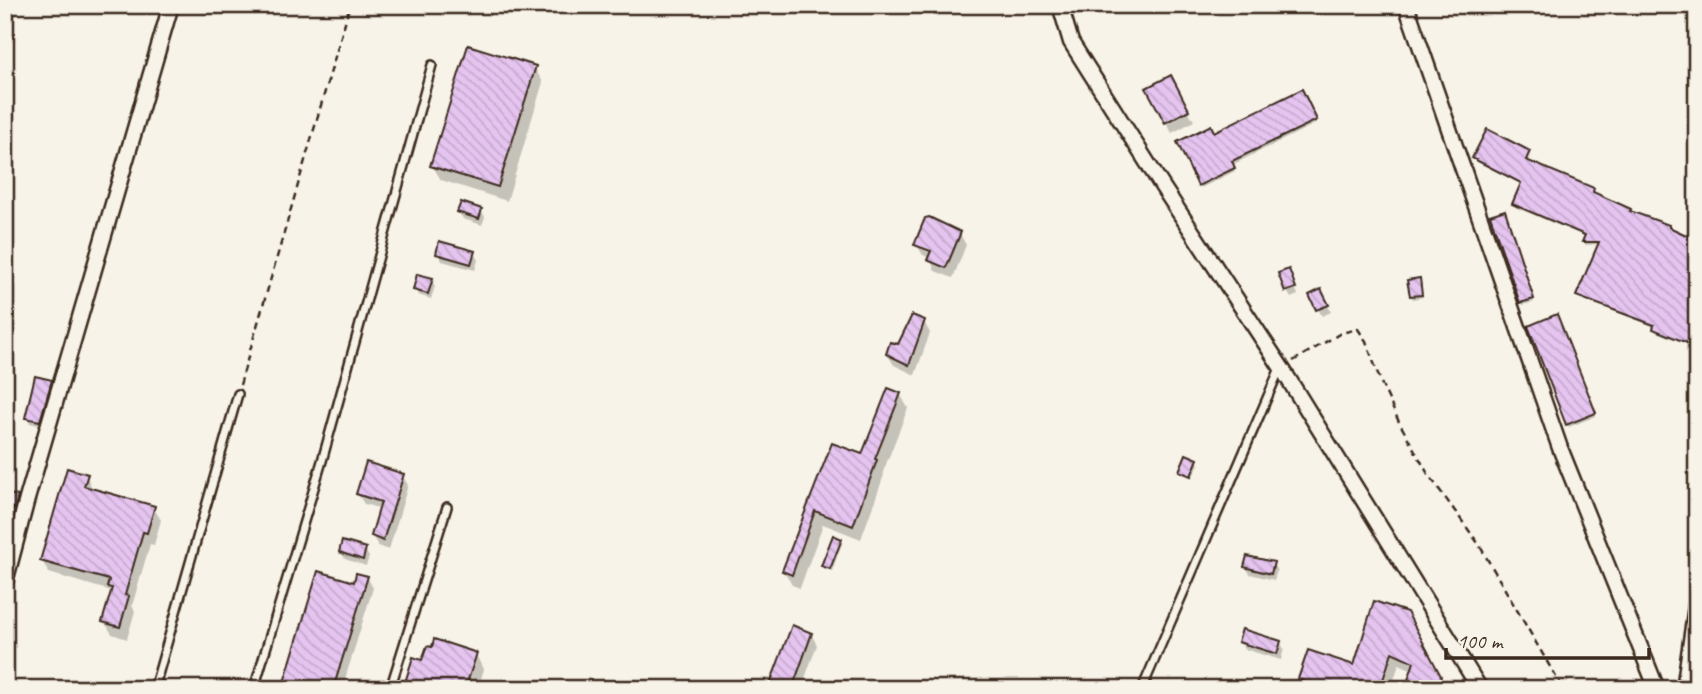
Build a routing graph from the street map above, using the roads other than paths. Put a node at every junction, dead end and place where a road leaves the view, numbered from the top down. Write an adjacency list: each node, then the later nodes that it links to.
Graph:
1 (171, 5): 8 (street)
2 (1060, 5): 5 (street)
3 (1406, 5): 15 (street)
4 (432, 65): 11 (lane)
5 (1281, 367): 13 (lane); 14 (street)
6 (238, 394): 10 (lane)
7 (447, 507): 12 (lane)
8 (5, 582)
9 (1697, 599): 16 (street)
10 (154, 689)
11 (254, 689)
12 (390, 689)
13 (1142, 689)
14 (1480, 689)
15 (1657, 689)
16 (1684, 689)

